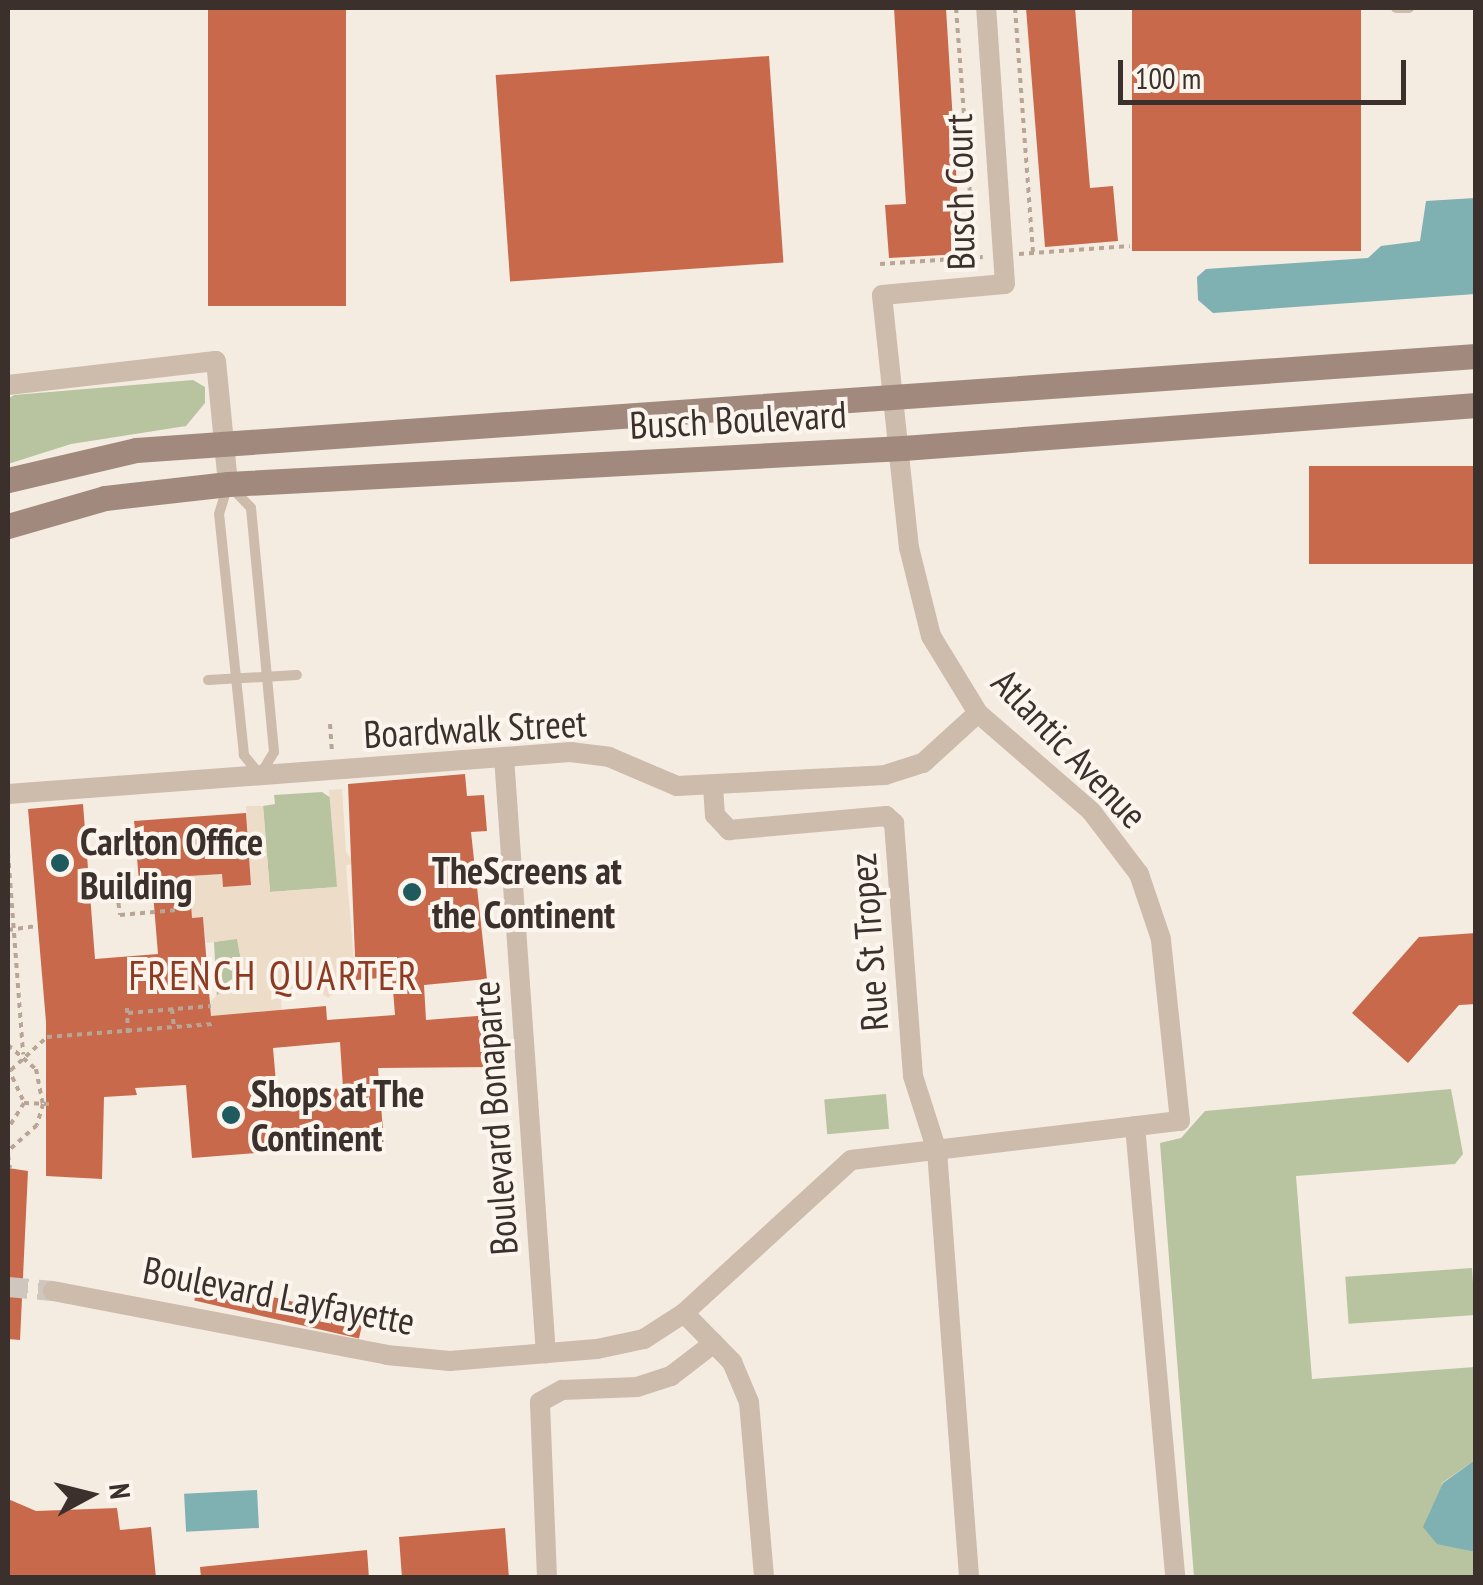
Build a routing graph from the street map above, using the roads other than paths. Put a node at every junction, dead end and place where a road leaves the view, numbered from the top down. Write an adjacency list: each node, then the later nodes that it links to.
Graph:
1 (986, 8): 6 (street, Busch Court)
2 (1396, 8): 3 (lane)
3 (1410, 8)
4 (1476, 356): 6 (main road, Busch Boulevard)
5 (8, 385): 8 (street)
6 (897, 394): 8 (main road, Busch Boulevard); 9 (street, Busch Court)
7 (1476, 404): 9 (main road, Busch Boulevard)
8 (225, 443): 10 (main road, Busch Boulevard); 11 (street)
9 (903, 448): 11 (main road, Busch Boulevard); 17 (street, Atlantic Avenue)
10 (8, 480)
11 (228, 484): 12 (main road, Busch Boulevard); 14 (lane); 15 (lane)
12 (8, 526)
13 (297, 675): 14 (lane)
14 (268, 676): 15 (lane); 19 (lane)
15 (237, 678): 16 (lane); 19 (lane)
16 (208, 680)
17 (978, 714): 20 (street, Boardwalk Street); 22 (street, Atlantic Avenue)
18 (504, 757): 19 (street, Boardwalk Street); 20 (street, Boardwalk Street); 28 (street, Boulevard Bonaparte)
19 (260, 775): 21 (street, Boardwalk Street)
20 (713, 787): 24 (street, Rue St Tropez)
21 (8, 794)
22 (1178, 1100): 23 (street, Boulevard Layfayette)
23 (1134, 1126): 24 (street, Boulevard Layfayette); 32 (street)
24 (937, 1151): 26 (street, Boulevard Layfayette); 31 (street)
25 (52, 1291): 28 (street, Boulevard Layfayette)
26 (684, 1313): 27 (street); 28 (street, Boulevard Layfayette)
27 (714, 1343): 29 (street); 30 (street)
28 (546, 1354)
29 (548, 1578)
30 (764, 1578)
31 (970, 1578)
32 (1175, 1578)

